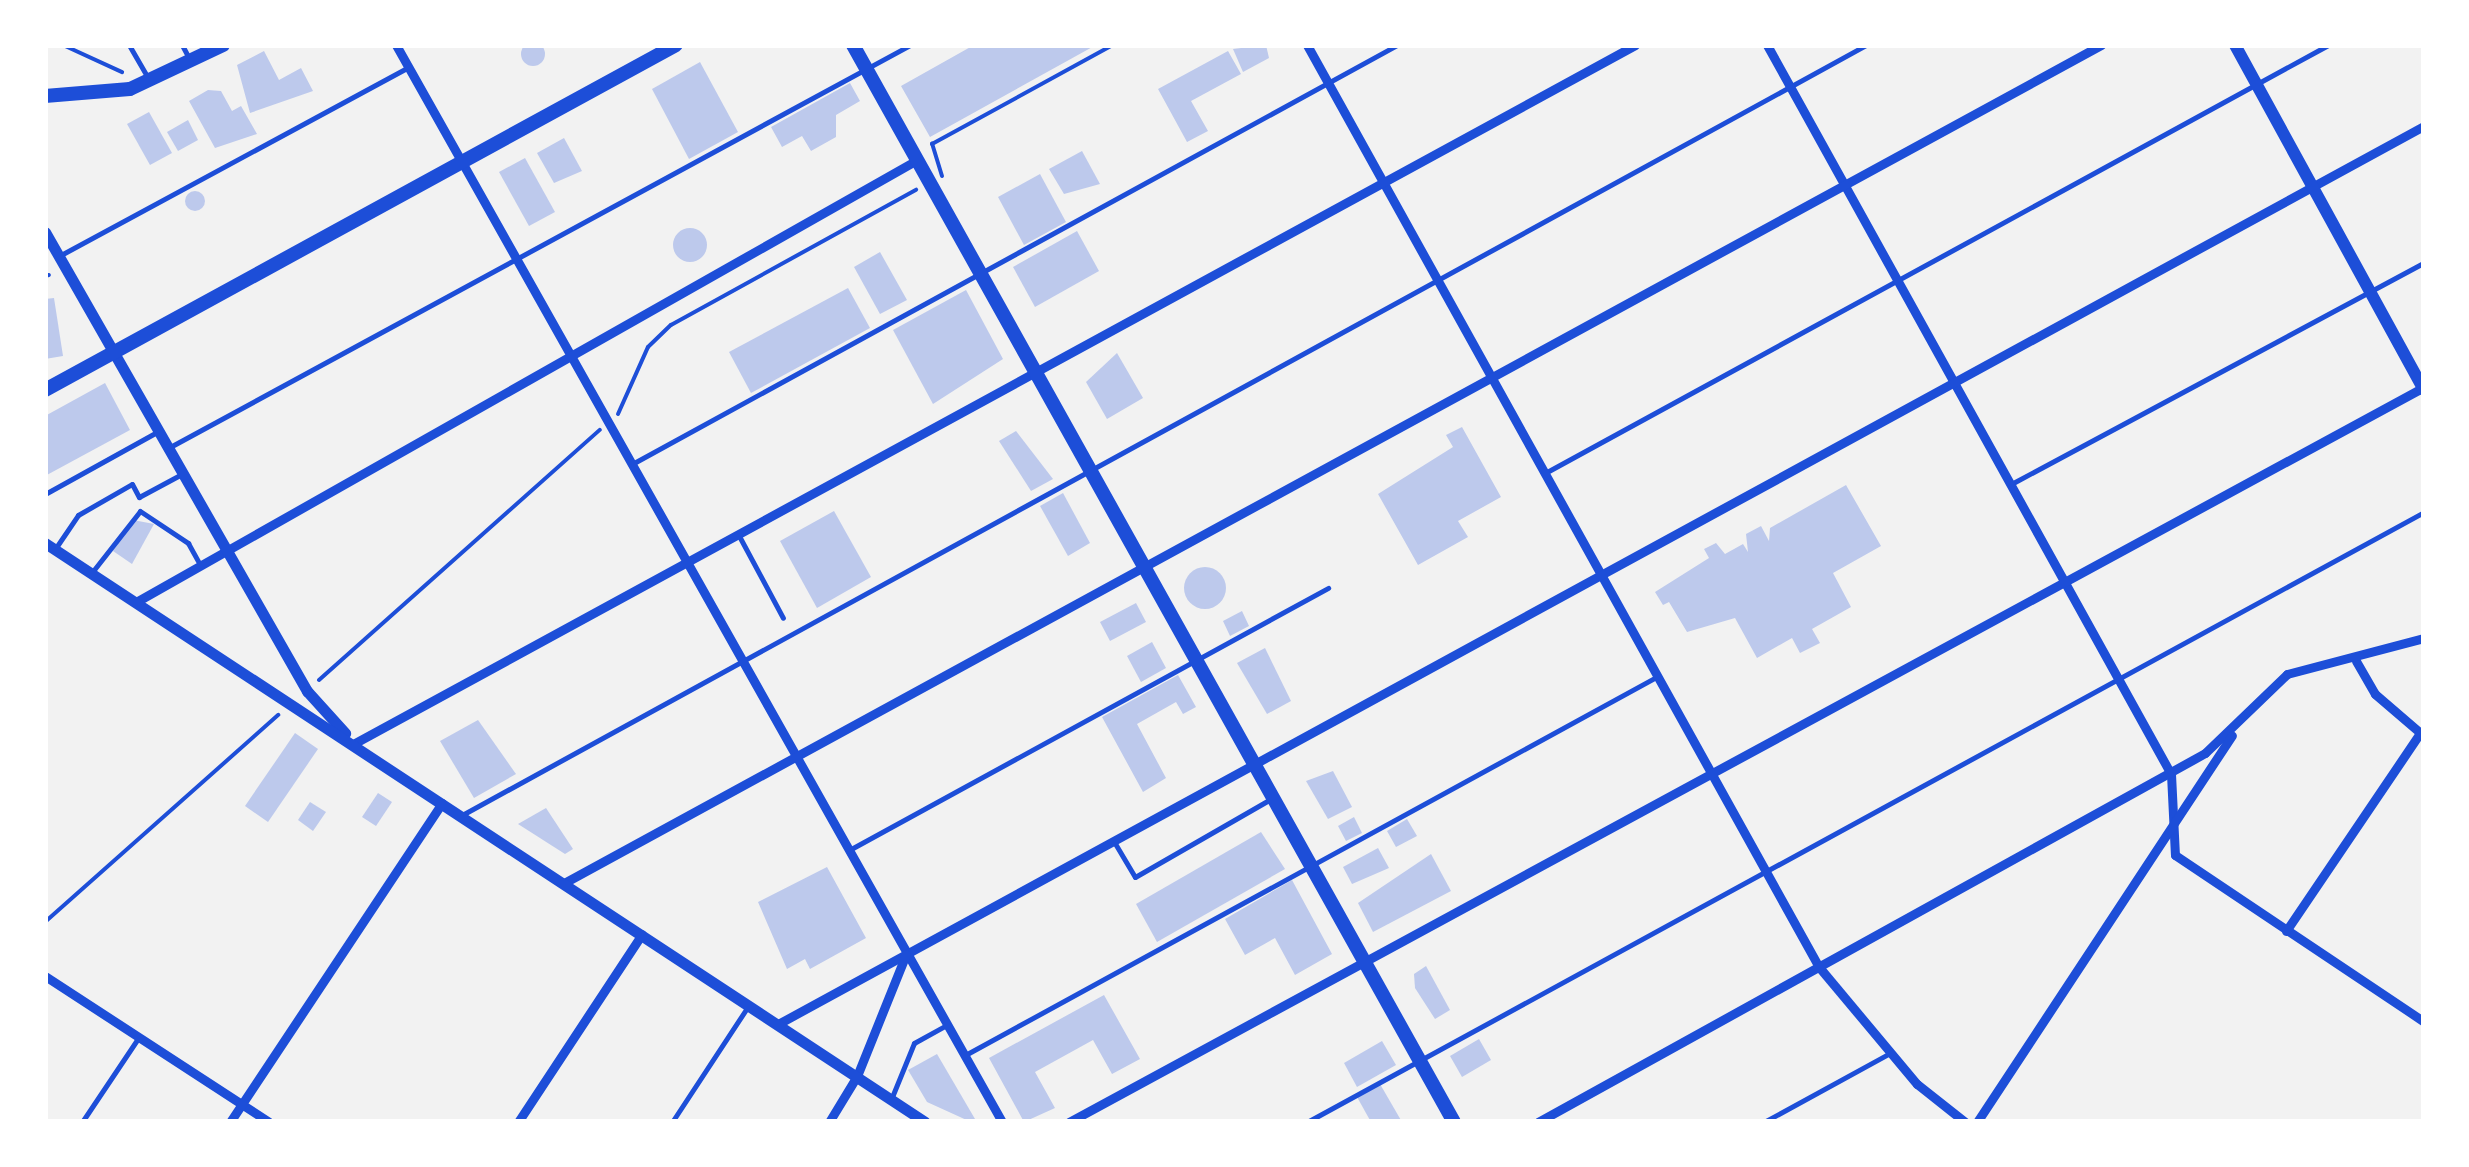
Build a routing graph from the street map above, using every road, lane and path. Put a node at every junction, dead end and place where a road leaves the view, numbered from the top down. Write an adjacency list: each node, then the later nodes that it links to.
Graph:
1 (63, 45): 20 (path)
2 (128, 45): 21 (lane)
3 (182, 45): 18 (lane)
4 (222, 45): 18 (main road)
5 (396, 45): 19 (street)
6 (676, 45): 28 (main road)
7 (910, 45): 17 (lane)
8 (1112, 45): 30 (path)
9 (1306, 45): 22 (street)
10 (1397, 45): 22 (lane)
11 (1635, 45): 29 (street)
12 (1768, 45): 24 (street)
13 (1866, 45): 24 (lane)
14 (2100, 45): 31 (street)
15 (2235, 45): 23 (main road)
16 (2328, 45): 23 (lane)
17 (857, 53): 27 (main road); 35 (lane)
18 (192, 63): 21 (main road)
19 (408, 66): 28 (street); 34 (lane)
20 (122, 72)
21 (150, 82): 25 (main road)
22 (1328, 84): 29 (street); 37 (lane)
23 (2258, 86): 32 (main road); 39 (lane)
24 (1790, 87): 31 (street); 38 (lane)
25 (45, 96)
26 (2424, 126): 32 (street)
27 (917, 160): 30 (main road); 42 (street)
28 (462, 162): 35 (street); 41 (main road)
29 (1383, 182): 38 (street); 43 (street)
30 (930, 183): 37 (main road); 48 (path)
31 (1844, 184): 39 (street); 44 (street)
32 (2314, 186): 40 (main road); 45 (street)
33 (45, 232): 34 (street)
34 (58, 256): 41 (street)
35 (516, 259): 42 (street); 50 (lane)
36 (2424, 263): 40 (lane)
37 (980, 276): 43 (main road); 51 (lane)
38 (1439, 277): 44 (street); 52 (lane)
39 (1898, 280): 45 (street); 53 (lane)
40 (2372, 294): 46 (main road); 55 (lane)
41 (113, 354): 47 (main road); 49 (street)
42 (573, 360): 48 (street); 60 (street)
43 (1034, 372): 52 (main road); 58 (street)
44 (1492, 376): 53 (street); 63 (street)
45 (1954, 382): 55 (street); 65 (street)
46 (2424, 388): 66 (street)
47 (45, 390)
48 (609, 423): 51 (street); 76 (path)
49 (157, 432): 50 (street); 56 (lane)
50 (166, 450): 54 (street)
51 (632, 464): 61 (street)
52 (1087, 467): 63 (main road); 71 (lane)
53 (1546, 472): 65 (street)
54 (180, 475): 59 (lane); 60 (street)
55 (2012, 484): 66 (street)
56 (45, 494)
57 (2424, 512): 75 (lane)
58 (738, 534): 61 (street); 69 (lane)
59 (50, 546): 64 (street)
60 (224, 553): 62 (street); 76 (street)
61 (686, 564): 71 (street); 80 (street)
62 (201, 566): 64 (lane); 68 (street)
63 (1142, 566): 72 (main road); 81 (street)
64 (92, 573): 68 (street)
65 (1603, 574): 74 (street); 82 (street)
66 (2067, 582): 75 (street); 84 (street)
67 (1328, 588): 72 (lane)
68 (136, 602): 77 (street)
69 (782, 618)
70 (2424, 638): 73 (street)
71 (738, 656): 81 (street); 87 (lane)
72 (1195, 660): 82 (main road); 90 (lane)
73 (2356, 661): 78 (street); 79 (street)
74 (1658, 676): 84 (street); 91 (lane)
75 (2119, 678): 83 (street); 92 (lane)
76 (307, 691): 80 (street)
77 (290, 705): 80 (street); 94 (path)
78 (2251, 710): 83 (street); 88 (street)
79 (2422, 734): 95 (street)
80 (356, 743): 86 (street)
81 (794, 755): 90 (street); 93 (street)
82 (1251, 762): 85 (main road); 89 (street)
83 (2170, 774): 88 (street); 99 (street)
84 (1713, 776): 92 (street); 98 (street)
85 (1272, 799): 89 (lane); 91 (main road)
86 (442, 803): 87 (street); 111 (street)
87 (460, 815): 93 (street)
88 (2168, 833): 95 (street); 126 (street)
89 (1112, 840): 97 (street)
90 (848, 851): 97 (street)
91 (1310, 868): 98 (main road); 107 (lane)
92 (1766, 871): 99 (street); 108 (lane)
93 (564, 883): 96 (street)
94 (45, 922)
95 (2286, 931): 102 (street)
96 (642, 934): 101 (street); 115 (street)
97 (906, 954): 103 (street); 104 (street); 109 (street)
98 (1364, 964): 108 (main road); 120 (street)
99 (1819, 966): 106 (street); 123 (street)
100 (45, 976): 105 (street)
101 (749, 1005): 103 (street); 116 (lane)
102 (2424, 1022)
103 (778, 1024): 109 (street)
104 (946, 1025): 107 (street); 110 (lane)
105 (139, 1037): 111 (street); 112 (lane)
106 (1890, 1053): 124 (lane); 125 (street)
107 (964, 1056): 119 (street)
108 (1418, 1061): 121 (lane); 122 (main road)
109 (857, 1076): 110 (street); 117 (street)
110 (891, 1100): 118 (street)
111 (242, 1104): 113 (street); 114 (street)
112 (82, 1122)
113 (230, 1122)
114 (269, 1122)
115 (518, 1122)
116 (672, 1122)
117 (828, 1122)
118 (925, 1122)
119 (1002, 1122)
120 (1070, 1122)
121 (1307, 1122)
122 (1454, 1122)
123 (1538, 1122)
124 (1764, 1122)
125 (1965, 1122)
126 (1977, 1122)

